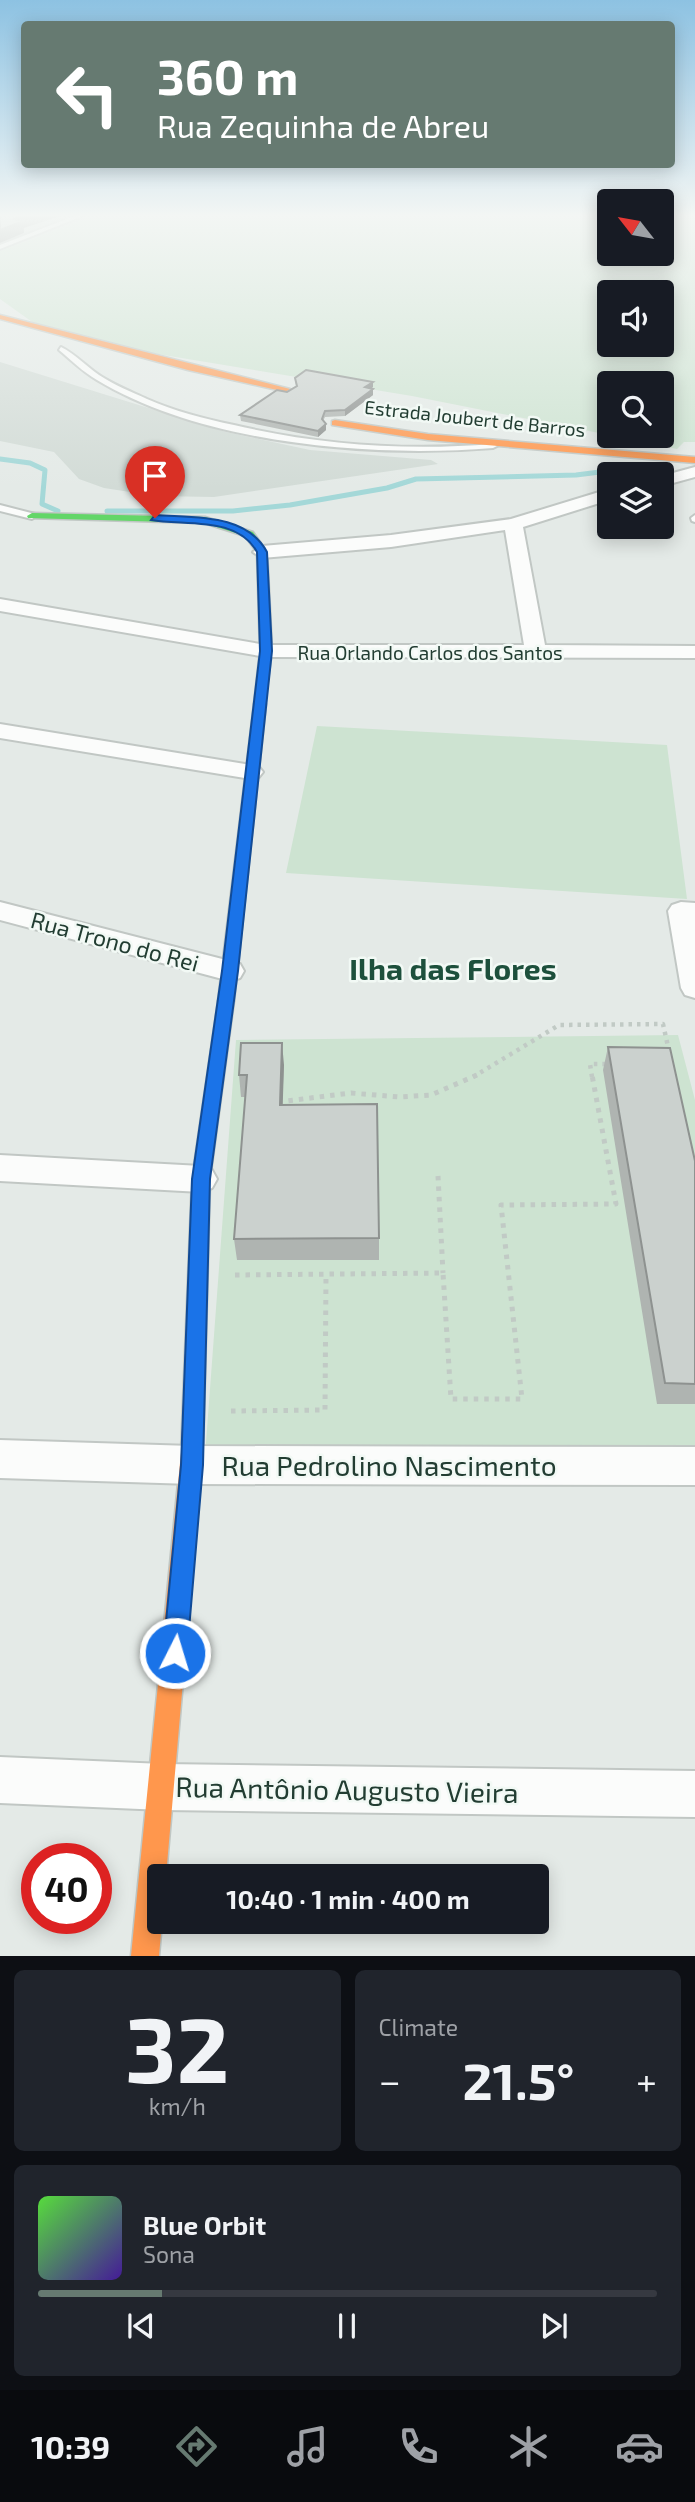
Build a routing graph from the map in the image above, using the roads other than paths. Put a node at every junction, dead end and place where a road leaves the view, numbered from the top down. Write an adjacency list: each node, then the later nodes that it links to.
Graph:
1 (0, 317): 5 (street)
2 (0, 334): 3 (street)
3 (61, 349): 4 (street); 8 (lane)
4 (127, 374)
5 (286, 389)
6 (335, 423): 8 (street, Estrada Joubert de Barros)
7 (475, 424): 9 (street, Estrada Joubert de Barros)
8 (507, 444): 9 (street, Estrada Joubert de Barros)
9 (695, 458)
10 (695, 472): 11 (street)
11 (674, 478)
12 (597, 498): 15 (street)
13 (0, 508): 14 (lane)
14 (32, 516): 16 (street)
15 (513, 524): 16 (street); 20 (street)
16 (262, 552): 18 (street)
17 (0, 605): 18 (street, Rua Orlando Carlos dos Santos)
18 (266, 651): 20 (street, Rua Orlando Carlos dos Santos); 22 (street)
19 (695, 652): 20 (street, Rua Orlando Carlos dos Santos)
20 (536, 653)
21 (0, 731): 22 (street)
22 (251, 772): 25 (street)
23 (0, 911): 25 (street, Rua Trono do Rei)
24 (688, 911): 26 (street)
25 (230, 971): 28 (street)
26 (695, 988)
27 (0, 1168): 28 (street)
28 (201, 1179): 30 (street)
29 (0, 1459): 30 (street, Rua Pedrolino Nascimento)
30 (192, 1465): 31 (street, Rua Pedrolino Nascimento); 33 (street)
31 (695, 1466)
32 (0, 1780): 33 (street, Rua Antônio Augusto Vieira)
33 (163, 1787): 34 (street, Rua Antônio Augusto Vieira); 35 (street)
34 (695, 1794)
35 (145, 1956)

